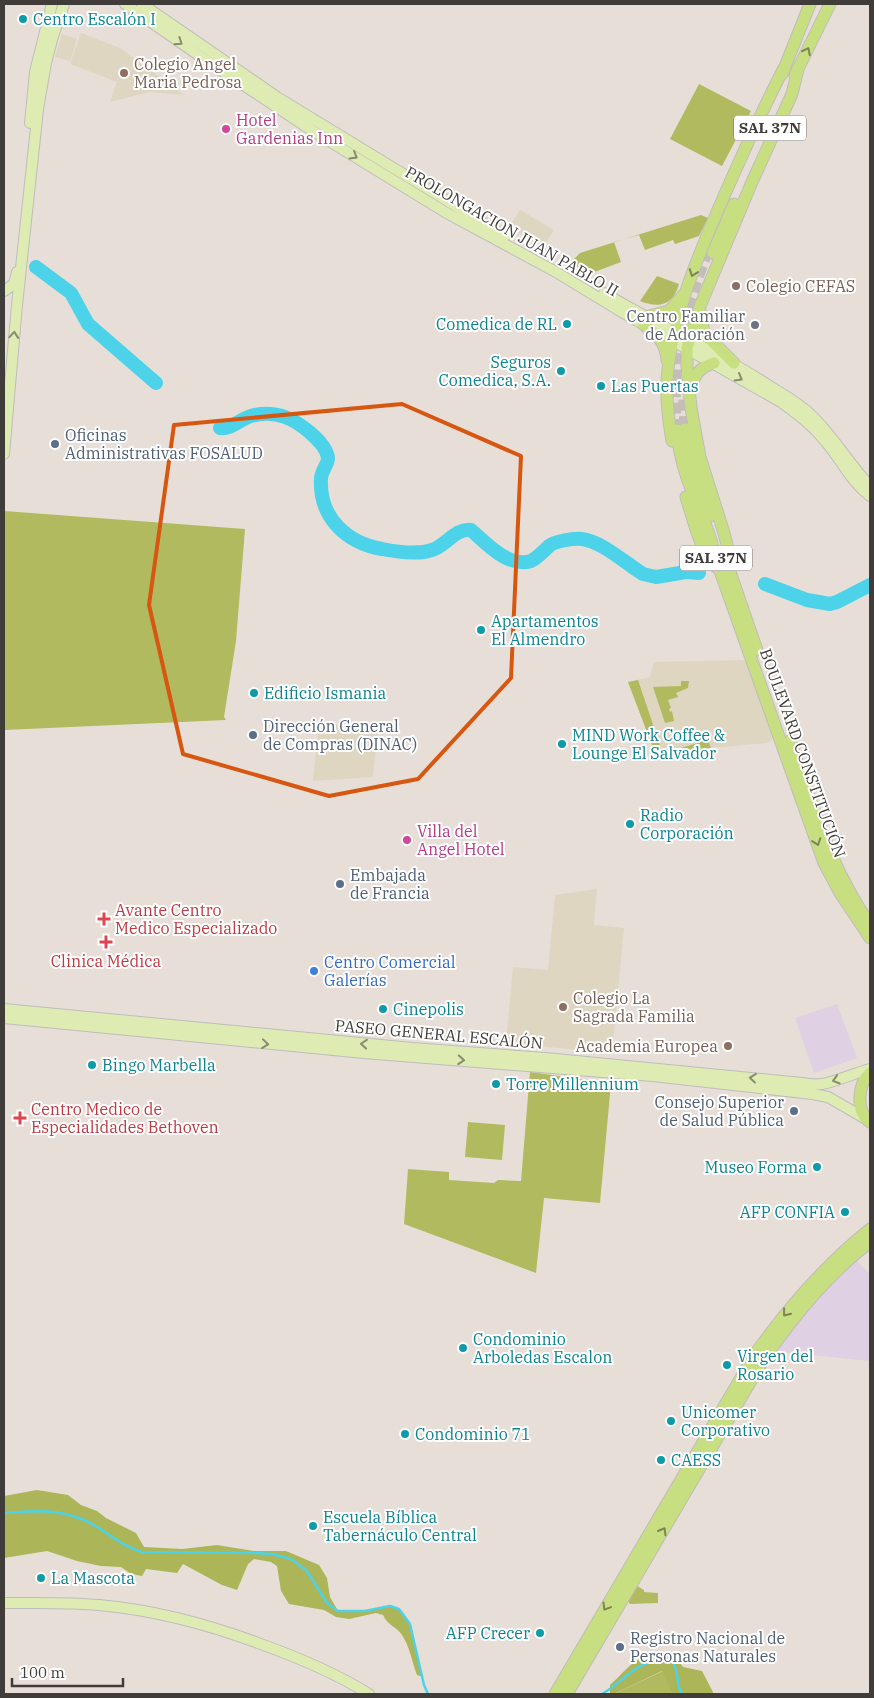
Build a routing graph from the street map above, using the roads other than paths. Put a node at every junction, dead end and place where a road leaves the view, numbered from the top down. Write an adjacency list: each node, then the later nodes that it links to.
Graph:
1 (52, 4): 10 (main road)
2 (64, 4): 11 (main road)
3 (125, 4): 13 (main road, PROLONGACION JUAN PABLO II, one-way to 13)
4 (142, 4): 13 (main road, PROLONGACION JUAN PABLO II)
5 (810, 4): 7 (highway, BOULEVARD CONSTITUCIÓN / SAL 37N)
6 (830, 4): 8 (highway, BOULEVARD CONSTITUCIÓN / SAL 37N, one-way to 6)
7 (784, 68): 8 (highway, BOULEVARD CONSTITUCIÓN / SAL 37N); 9 (highway, BOULEVARD CONSTITUCIÓN / SAL 37N, one-way to 9)
8 (798, 69): 12 (highway, BOULEVARD CONSTITUCIÓN / SAL 37N)
9 (687, 290): 13 (highway); 14 (highway, BOULEVARD CONSTITUCIÓN / SAL 37N)
10 (4, 291): 11 (main road)
11 (17, 305): 21 (main road, one-way to 11)
12 (700, 306): 15 (highway, BOULEVARD CONSTITUCIÓN / SAL 37N); 17 (highway)
13 (644, 321): 14 (main road, PROLONGACION JUAN PABLO II); 18 (highway)
14 (674, 337): 15 (main road, PROLONGACION JUAN PABLO II); 18 (highway, BOULEVARD CONSTITUCIÓN / SAL 37N)
15 (688, 344): 16 (main road, PROLONGACION JUAN PABLO II); 17 (main road, PROLONGACION JUAN PABLO II); 19 (highway, BOULEVARD CONSTITUCIÓN / SAL 37N)
16 (714, 363): 19 (highway); 23 (main road, PROLONGACION JUAN PABLO II, one-way to 23)
17 (734, 363): 22 (main road, PROLONGACION JUAN PABLO II)
18 (668, 366): 24 (highway, BOULEVARD CONSTITUCIÓN / SAL 37N)
19 (691, 408): 24 (highway, BOULEVARD CONSTITUCIÓN / SAL 37N)
20 (681, 430): 24 (highway, BOULEVARD CONSTITUCIÓN / SAL 37N)
21 (4, 454)
22 (870, 486)
23 (870, 496)
24 (725, 572): 25 (highway, BOULEVARD CONSTITUCIÓN / SAL 37N); 26 (highway, BOULEVARD CONSTITUCIÓN / SAL 37N, one-way to 26)
25 (870, 924)
26 (870, 938)
27 (4, 1009): 29 (main road, PASEO GENERAL ESCALÓN, one-way to 27)
28 (4, 1018): 30 (main road, PASEO GENERAL ESCALÓN, one-way to 30)
29 (870, 1071): 30 (highway)
30 (868, 1120)
31 (870, 1230): 35 (highway, one-way to 35)
32 (870, 1242): 36 (highway, one-way to 32)
33 (4, 1603): 34 (main road)
34 (369, 1694)
35 (555, 1694)
36 (567, 1694)

